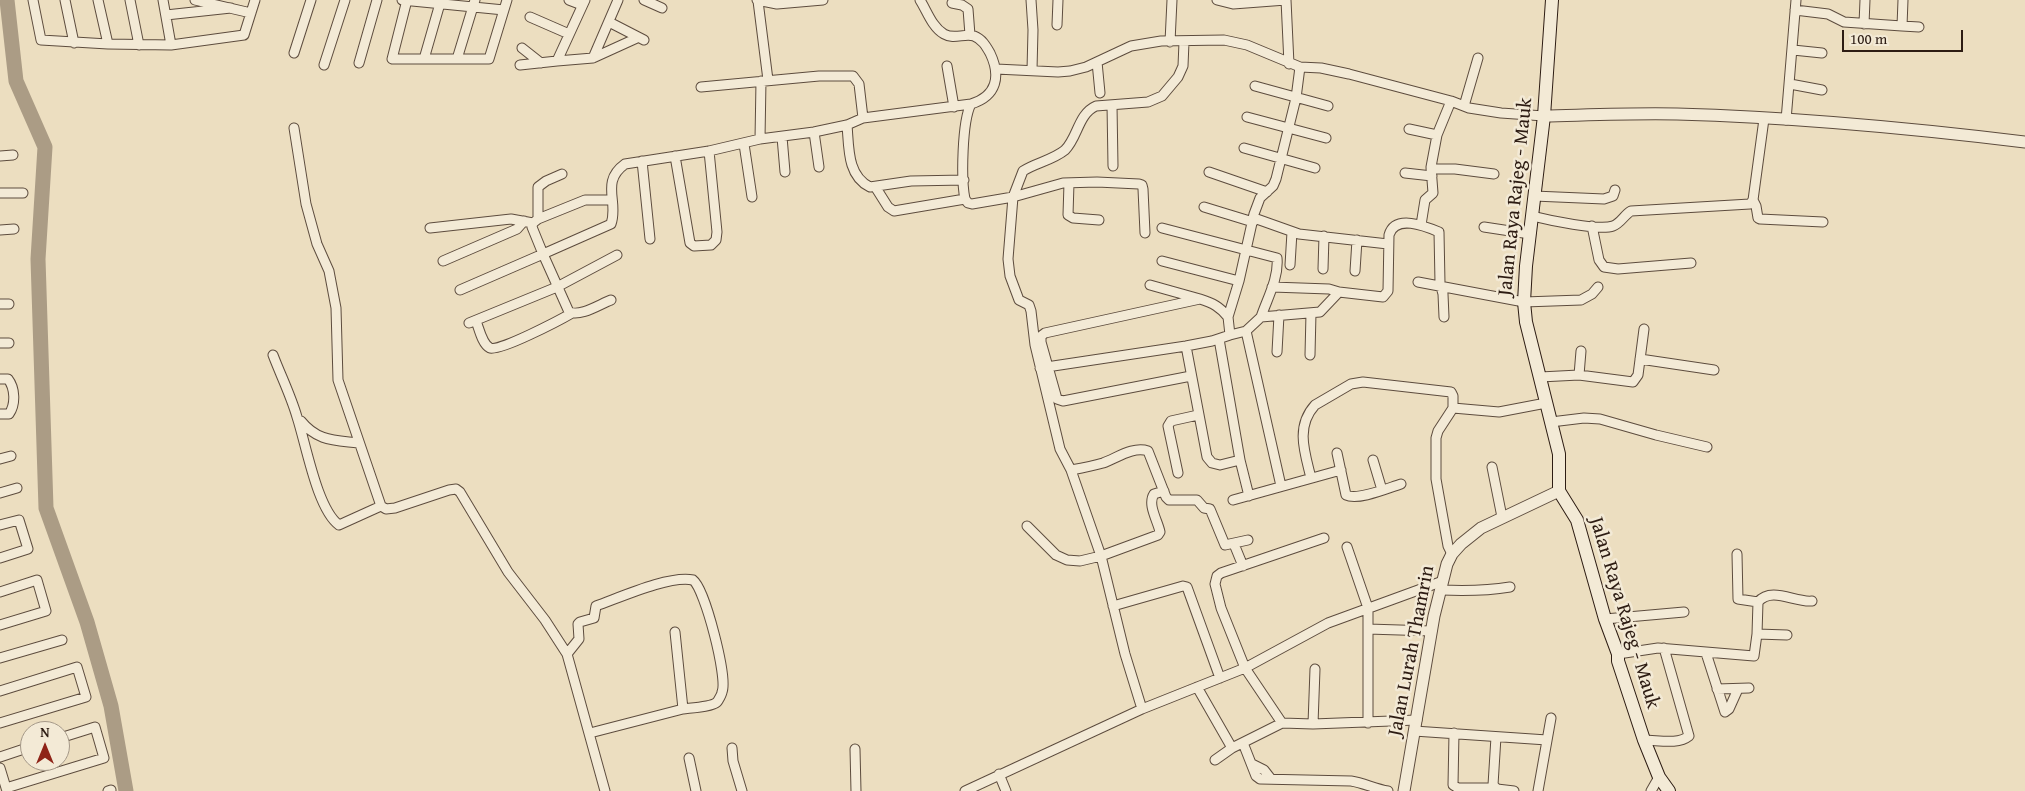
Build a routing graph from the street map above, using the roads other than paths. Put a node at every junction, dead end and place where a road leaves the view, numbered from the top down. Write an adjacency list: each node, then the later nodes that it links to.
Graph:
1 (33, 0): 50 (street)
2 (65, 0): 50 (street)
3 (98, 0): 51 (street)
4 (130, 0): 52 (street)
5 (163, 0): 39 (street)
6 (195, 0): 34 (street)
7 (255, 0): 38 (street)
8 (311, 0): 56 (street)
9 (345, 0): 67 (street)
10 (377, 0): 62 (street)
11 (401, 0): 12 (street)
12 (407, 0): 30 (street); 60 (street)
13 (507, 0): 36 (street)
14 (568, 0): 31 (street)
15 (618, 0): 41 (street)
16 (644, 0): 35 (street)
17 (757, 0): 18 (street); 73 (street)
18 (823, 0)
19 (920, 0): 47 (street)
20 (1032, 0): 72 (street)
21 (1058, 0): 43 (street)
22 (1172, 0): 48 (street)
23 (1216, 0): 29 (street)
24 (1286, 0): 29 (street); 66 (street)
25 (1552, 0): 86 (main road, Jalan Raya Rajeg - Mauk)
26 (1796, 0): 37 (street)
27 (1865, 0): 42 (street)
28 (1903, 0): 44 (street)
29 (1245, 1)
30 (440, 2): 33 (street); 60 (street)
31 (583, 3): 46 (street)
32 (952, 3): 47 (street)
33 (474, 4): 36 (street); 61 (street)
34 (231, 8): 38 (street); 39 (street)
35 (662, 8)
36 (504, 10): 61 (street)
37 (1795, 10): 42 (street); 55 (street)
38 (251, 13): 53 (street)
39 (166, 15): 53 (street)
40 (530, 17): 46 (street)
41 (609, 22): 58 (street); 58 (street)
42 (1864, 24): 44 (street)
43 (1056, 25)
44 (1902, 26): 45 (street)
45 (1919, 27)
46 (569, 34): 63 (street)
47 (970, 36): 71 (street)
48 (1170, 42): 49 (street); 64 (street)
49 (1184, 42): 66 (street); 82 (street)
50 (74, 43): 51 (street)
51 (108, 44): 52 (street)
52 (139, 45): 53 (street)
53 (171, 45)
54 (522, 48): 65 (street)
55 (1793, 50): 57 (street); 74 (street)
56 (294, 53)
57 (1822, 53)
58 (592, 58): 63 (street)
59 (1478, 58): 84 (street)
60 (424, 59): 61 (street)
61 (457, 59)
62 (359, 62)
63 (557, 62): 65 (street)
64 (1097, 62): 72 (street); 78 (street)
65 (541, 63): 68 (street)
66 (1290, 64): 70 (street)
67 (324, 65)
68 (520, 65)
69 (947, 66): 85 (street)
70 (1300, 67): 79 (street); 80 (street)
71 (996, 69): 72 (street); 81 (street)
72 (1032, 70)
73 (764, 81): 76 (street); 88 (street); 99 (street)
74 (1790, 84): 77 (street); 90 (street)
75 (1255, 86): 79 (street)
76 (701, 87)
77 (1822, 90)
78 (1100, 93)
79 (1296, 98): 83 (street); 93 (street)
80 (1451, 101): 84 (street); 96 (street)
81 (971, 104): 85 (street); 118 (street)
82 (1112, 105): 109 (street); 127 (street)
83 (1328, 106)
84 (1464, 106): 86 (street)
85 (954, 107): 88 (street)
86 (1544, 116): 89 (street); 125 (main road, Jalan Raya Rajeg - Mauk)
87 (1247, 117): 93 (street)
88 (863, 118): 91 (street)
89 (1764, 119): 90 (street); 130 (street)
90 (1786, 120): 100 (street)
91 (847, 125): 95 (street); 120 (street)
92 (294, 128): 200 (street)
93 (1288, 128): 98 (street); 107 (street)
94 (1409, 129): 96 (street)
95 (814, 132): 97 (street); 110 (street)
96 (1437, 135): 115 (street)
97 (782, 137): 99 (street); 112 (street)
98 (1326, 138)
99 (760, 139): 101 (street)
100 (2025, 142)
101 (744, 144): 103 (street); 126 (street)
102 (1244, 148): 107 (street)
103 (710, 151): 106 (street); 106 (street)
104 (14, 155): 105 (street)
105 (0, 156)
106 (675, 156): 108 (street)
107 (1281, 158): 111 (street); 122 (street)
108 (642, 161): 129 (street); 148 (street)
109 (1113, 166)
110 (819, 167)
111 (1315, 168)
112 (785, 172)
113 (1209, 172): 122 (street)
114 (1405, 173): 115 (street)
115 (1432, 173): 117 (street); 137 (street)
116 (562, 174): 135 (street)
117 (1494, 174)
118 (964, 180): 120 (street); 128 (street)
119 (1069, 183): 127 (street); 133 (street); 145 (street)
120 (876, 188): 128 (street)
121 (1615, 190): 125 (street)
122 (1267, 192): 134 (street)
123 (0, 193): 124 (street)
124 (23, 193)
125 (1534, 196): 132 (main road, Jalan Raya Rajeg - Mauk)
126 (752, 197)
127 (1013, 197): 128 (street); 188 (street)
128 (965, 199)
129 (611, 200): 135 (street); 152 (street)
130 (1753, 200): 136 (street); 138 (street)
131 (1204, 207): 134 (street)
132 (1532, 216): 138 (street); 146 (main road, Jalan Raya Rajeg - Mauk)
133 (1099, 220)
134 (1253, 220): 144 (street); 151 (street)
135 (532, 221): 140 (street); 152 (street); 154 (street)
136 (1822, 222)
137 (1421, 224): 150 (street); 163 (street)
138 (1592, 226): 156 (street)
139 (1484, 227): 146 (street)
140 (430, 228)
141 (1162, 228): 151 (street)
142 (14, 229): 143 (street)
143 (0, 230)
144 (1292, 232): 147 (street); 157 (street)
145 (1146, 233)
146 (1530, 234): 171 (main road, Jalan Raya Rajeg - Mauk)
147 (1324, 236): 149 (street); 158 (street)
148 (650, 240)
149 (1357, 240): 150 (street); 159 (street)
150 (1388, 244): 168 (street)
151 (1246, 250): 160 (street); 165 (street)
152 (543, 254): 164 (street); 167 (street)
153 (617, 255): 164 (street)
154 (443, 260)
155 (1162, 260): 160 (street)
156 (1691, 263)
157 (1290, 265)
158 (1323, 269)
159 (1355, 271)
160 (1239, 281): 175 (street)
161 (1418, 282): 163 (street)
162 (1150, 285): 169 (street)
163 (1441, 285): 171 (street); 177 (street)
164 (557, 286): 172 (street); 172 (street)
165 (1272, 286): 168 (street); 176 (street)
166 (1598, 287): 171 (street)
167 (460, 290)
168 (1339, 292): 173 (street)
169 (1200, 299): 175 (street); 188 (street)
170 (611, 300): 172 (street)
171 (1524, 302): 192 (main road, Jalan Raya Rajeg - Mauk)
172 (572, 313)
173 (1311, 313): 174 (street); 186 (street)
174 (1279, 315): 176 (street); 184 (street)
175 (1228, 317): 180 (street)
176 (1261, 317): 179 (street)
177 (1444, 317)
178 (1644, 329): 187 (street)
179 (1246, 331): 180 (street); 211 (street)
180 (1230, 334): 181 (street)
181 (1218, 339): 182 (street); 203 (street)
182 (1186, 346): 188 (street); 191 (street)
183 (1581, 351): 190 (street)
184 (1277, 352)
185 (274, 355): 198 (street)
186 (1310, 355)
187 (1640, 359): 189 (street); 190 (street)
188 (1044, 367): 191 (street); 206 (street)
189 (1714, 370)
190 (1579, 375): 192 (street)
191 (1191, 376): 197 (street)
192 (1540, 377): 194 (main road, Jalan Raya Rajeg - Mauk)
193 (0, 379): 196 (street)
194 (1546, 403): 195 (street); 199 (main road, Jalan Raya Rajeg - Mauk)
195 (1453, 408): 209 (street); 227 (street)
196 (0, 414)
197 (1198, 415): 203 (street); 208 (street)
198 (297, 417): 200 (street); 219 (street)
199 (1551, 422): 201 (street); 215 (main road, Jalan Raya Rajeg - Mauk)
200 (358, 443): 219 (street)
201 (1707, 447)
202 (1337, 452): 207 (street)
203 (1240, 460): 217 (street)
204 (1373, 460): 213 (street)
205 (1492, 467): 220 (street)
206 (1072, 470): 214 (street); 229 (street)
207 (1341, 470): 209 (street); 213 (street)
208 (1178, 473)
209 (1311, 478): 211 (street)
210 (1401, 484): 213 (street)
211 (1281, 486): 217 (street)
212 (17, 488): 216 (street)
213 (1382, 490)
214 (1164, 491): 225 (street); 229 (street)
215 (1559, 491): 220 (street, Jalan Lurah Thamrin); 240 (main road, Jalan Raya Rajeg - Mauk)
216 (0, 493)
217 (1249, 496): 218 (street)
218 (1233, 500)
219 (380, 506): 250 (street)
220 (1502, 517): 227 (street, Jalan Lurah Thamrin)
221 (0, 526): 230 (street)
222 (1027, 526): 229 (street)
223 (1324, 538): 231 (street)
224 (1248, 540): 225 (street)
225 (1234, 544): 231 (street)
226 (1347, 548): 238 (street)
227 (1452, 554): 232 (street, Jalan Lurah Thamrin)
228 (1737, 554): 236 (street)
229 (1101, 556): 237 (street)
230 (0, 558)
231 (1243, 566): 253 (street)
232 (1442, 585): 233 (street); 238 (street); 243 (street, Jalan Lurah Thamrin)
233 (1510, 587)
234 (0, 592): 241 (street)
235 (1812, 601): 236 (street)
236 (1758, 602): 245 (street)
237 (1112, 606): 255 (street); 262 (street)
238 (1368, 608): 242 (street); 253 (street)
239 (1684, 612): 240 (street)
240 (1604, 619): 251 (main road, Jalan Raya Rajeg - Mauk)
241 (0, 625)
242 (1368, 629): 243 (street); 266 (street)
243 (1431, 631): 268 (street, Jalan Lurah Thamrin)
244 (675, 632): 261 (street)
245 (1757, 634): 246 (street); 249 (street)
246 (1787, 635)
247 (62, 640): 252 (street)
248 (1664, 648): 249 (street); 251 (street); 274 (street)
249 (1706, 653): 259 (street)
250 (567, 654): 261 (street); 269 (street)
251 (1618, 654): 274 (main road, Jalan Raya Rajeg - Mauk)
252 (0, 658)
253 (1246, 668): 255 (street); 265 (street)
254 (1316, 669): 267 (street)
255 (1220, 678): 256 (street)
256 (1197, 687): 262 (street); 277 (street)
257 (1738, 688): 258 (street); 259 (street); 259 (street)
258 (1749, 688)
259 (1717, 689)
260 (0, 691): 264 (street)
261 (682, 709): 269 (street)
262 (1142, 709): 286 (street)
263 (1551, 718): 273 (street)
264 (0, 723)
265 (1282, 723): 267 (street); 275 (street)
266 (1368, 723): 267 (street); 268 (street)
267 (1313, 724)
268 (1416, 725): 270 (street); 297 (street, Jalan Lurah Thamrin)
269 (590, 733): 290 (street)
270 (1454, 733): 272 (street); 288 (street)
271 (70, 735): 283 (street)
272 (1496, 737): 273 (street); 288 (street)
273 (1547, 740): 299 (street)
274 (1644, 740): 287 (main road, Jalan Raya Rajeg - Mauk)
275 (1243, 742): 277 (street); 296 (street)
276 (732, 748): 292 (street)
277 (1232, 748): 282 (street)
278 (856, 749): 293 (street)
279 (20, 751): 280 (street)
280 (0, 757)
281 (689, 758): 291 (street)
282 (1215, 760)
283 (70, 769)
284 (0, 770): 289 (street)
285 (64, 771): 289 (street)
286 (999, 774): 294 (street); 295 (street)
287 (1659, 777): 300 (street); 301 (main road, Jalan Raya Rajeg - Mauk)
288 (1495, 788): 298 (street)
289 (6, 790)
290 (605, 791)
291 (696, 791)
292 (742, 791)
293 (856, 791)
294 (965, 791)
295 (1006, 791)
296 (1388, 791)
297 (1404, 791)
298 (1514, 791)
299 (1538, 791)
300 (1651, 791)
301 (1669, 791)

